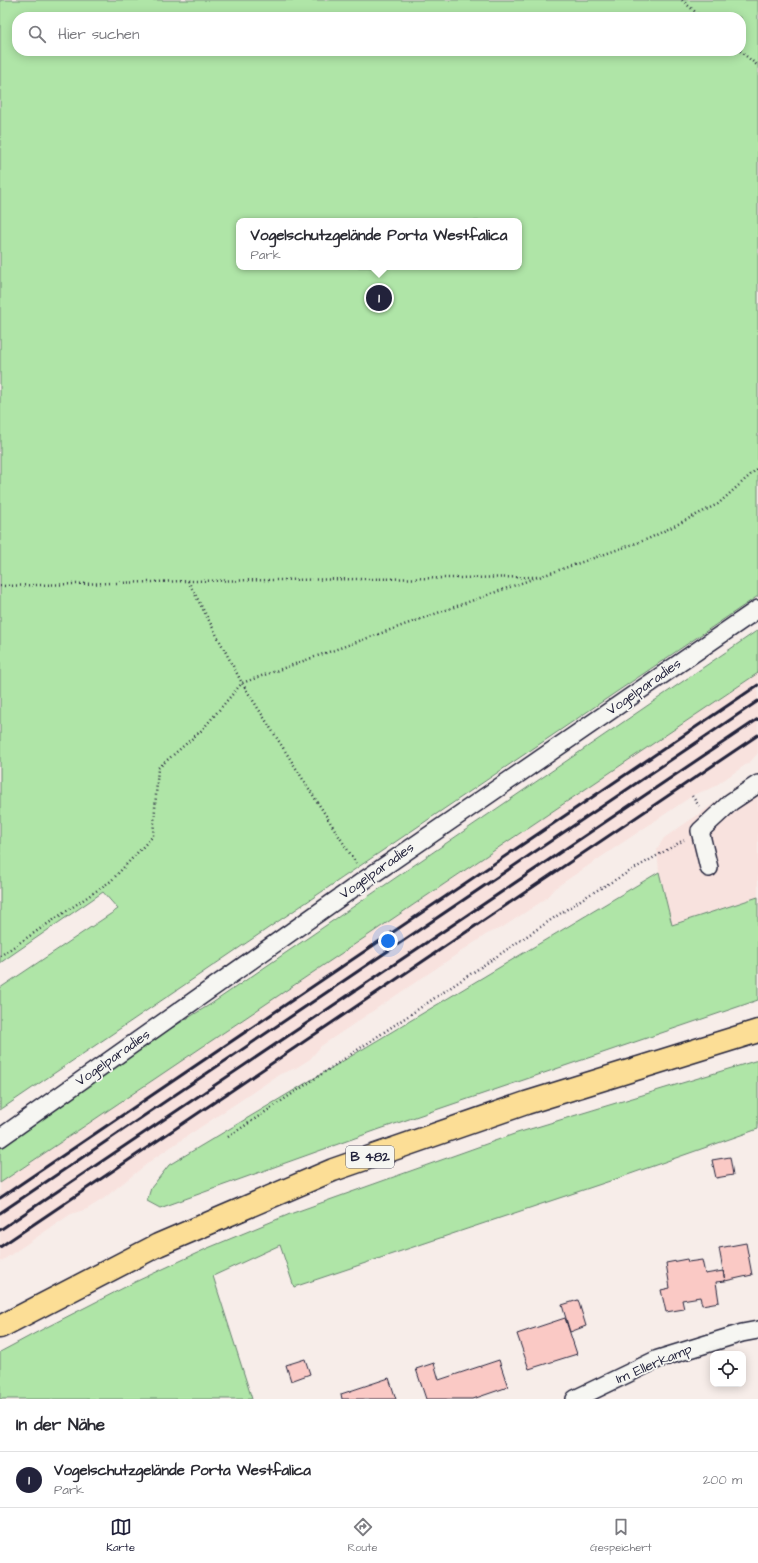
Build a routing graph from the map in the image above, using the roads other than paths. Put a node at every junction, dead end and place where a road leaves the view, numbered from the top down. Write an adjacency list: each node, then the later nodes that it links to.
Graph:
1 (758, 609): 5 (street, Vogelparadies)
2 (758, 784): 3 (street)
3 (709, 868)
4 (758, 1030): 6 (main road, B 482)
5 (0, 1138)
6 (0, 1327)
7 (758, 1330): 8 (street, Im Ellerkamp)
8 (576, 1399)

